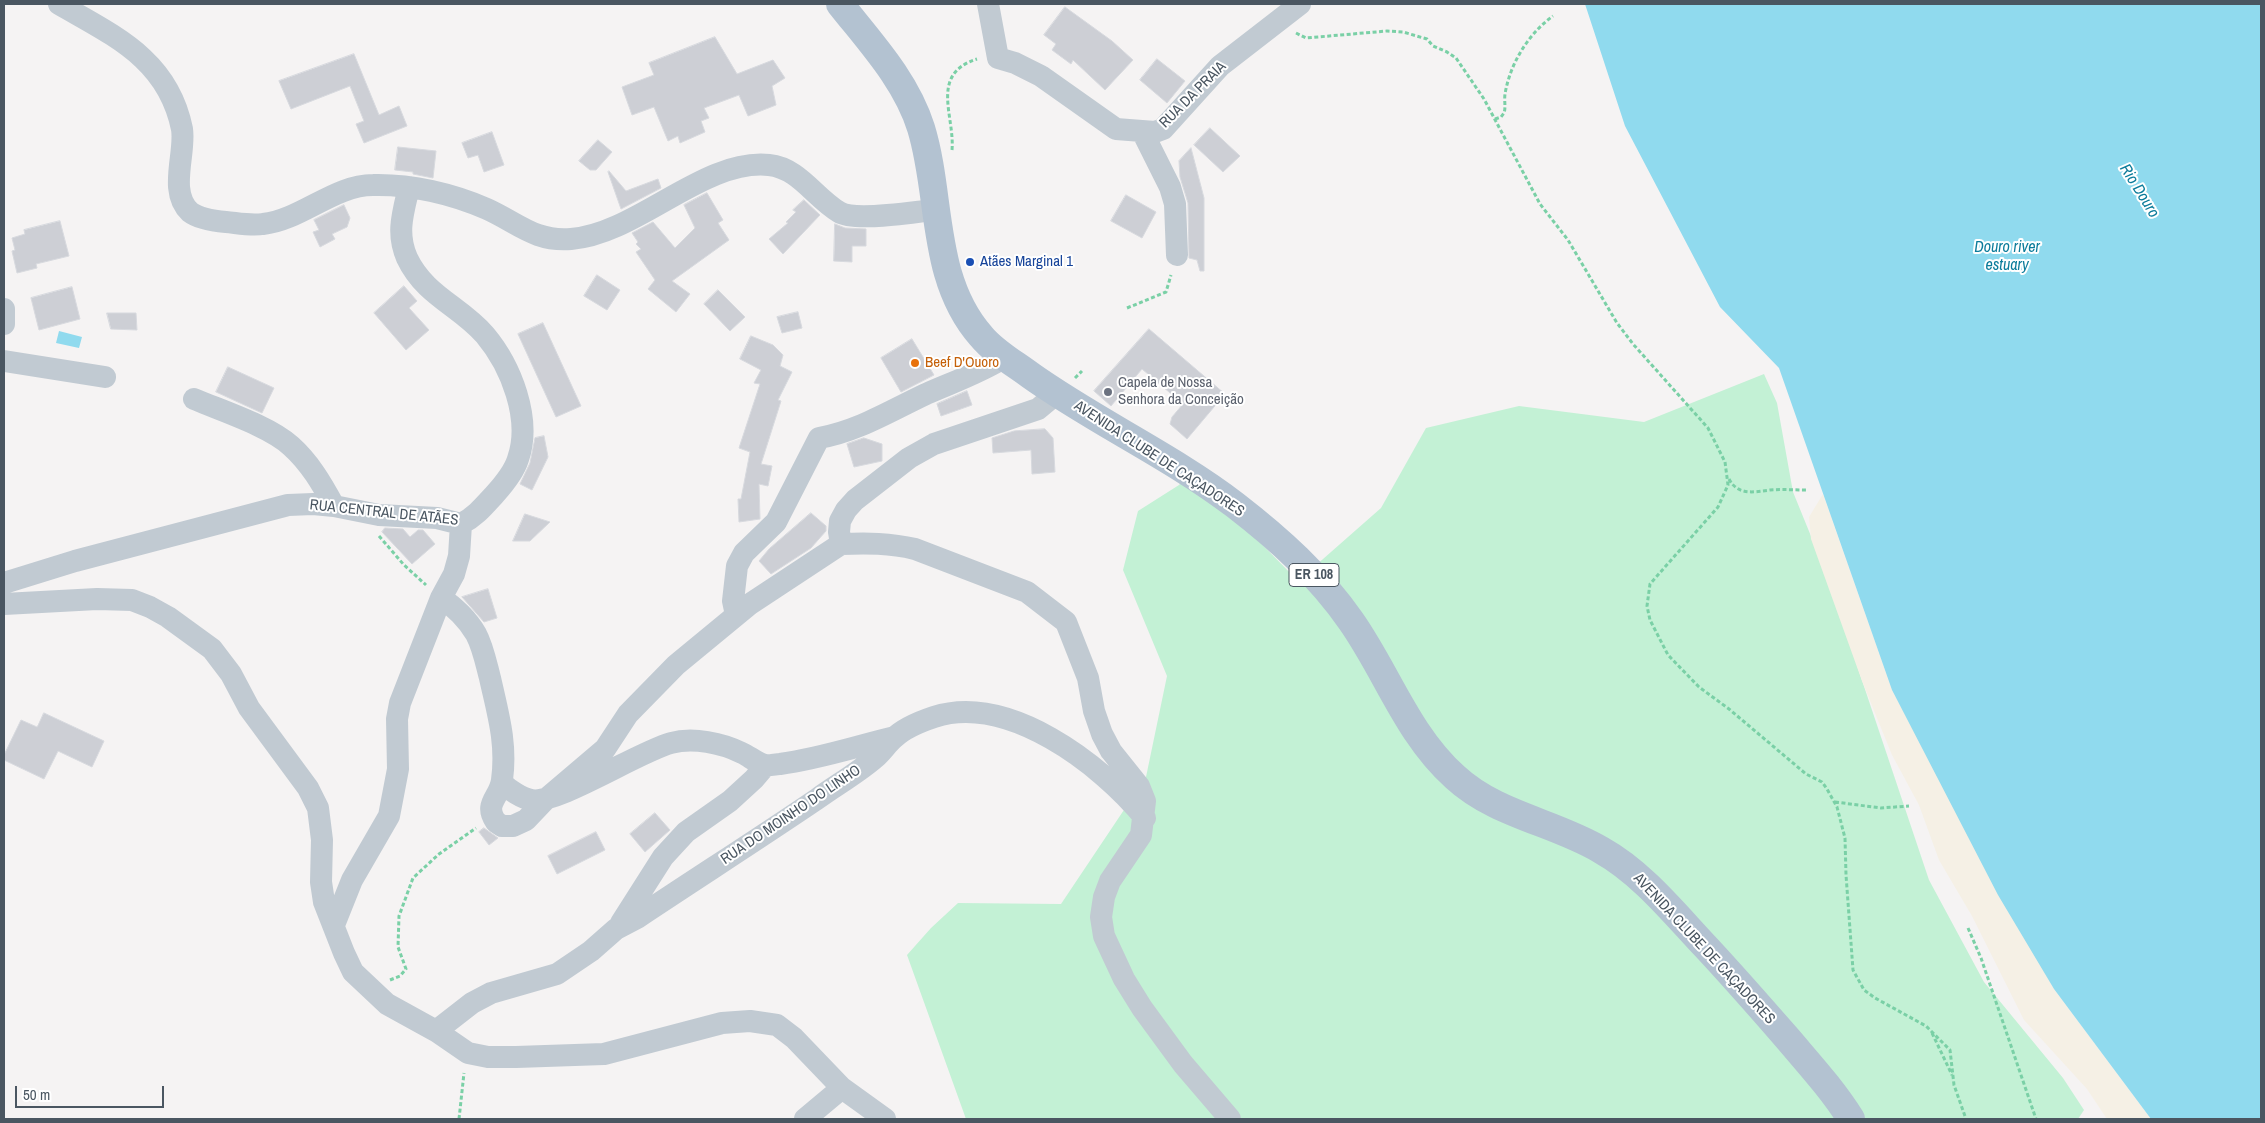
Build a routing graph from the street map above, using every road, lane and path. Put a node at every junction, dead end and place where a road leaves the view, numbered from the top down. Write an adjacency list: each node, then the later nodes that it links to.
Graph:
1 (59, 4): 11 (street)
2 (840, 4): 12 (main road, AVENIDA CLUBE DE CAÇADORES / ER 108)
3 (988, 4): 7 (street)
4 (1300, 4): 6 (street, RUA DA PRAIA)
5 (1553, 16): 8 (path)
6 (1280, 21): 8 (path); 9 (street, RUA DA PRAIA)
7 (998, 58): 9 (street, RUA DA PRAIA); 10 (path)
8 (1494, 119): 22 (path)
9 (1142, 131): 13 (street)
10 (953, 137)
11 (408, 187): 12 (street); 25 (street, RUA CENTRAL DE ATÃES)
12 (934, 210): 17 (main road, AVENIDA CLUBE DE CAÇADORES / ER 108)
13 (1177, 255): 14 (path)
14 (1127, 308)
15 (4, 309): 16 (street)
16 (4, 324)
17 (1005, 357): 20 (main road, AVENIDA CLUBE DE CAÇADORES / ER 108); 30 (street)
18 (4, 361): 19 (street)
19 (105, 377)
20 (1056, 394): 26 (street); 52 (main road, AVENIDA CLUBE DE CAÇADORES / ER 108)
21 (194, 399): 24 (street)
22 (1728, 476): 23 (path); 35 (path)
23 (1806, 490)
24 (344, 508): 25 (street, RUA CENTRAL DE ATÃES); 27 (street, RUA CENTRAL DE ATÃES); 28 (path)
25 (461, 524): 28 (street)
26 (841, 544): 30 (street); 38 (street)
27 (4, 583)
28 (442, 596): 33 (street); 39 (street)
29 (4, 604): 39 (street)
30 (736, 615): 34 (street)
31 (895, 737): 32 (street); 38 (street, RUA DO MOINHO DO LINHO); 41 (street, RUA DO MOINHO DO LINHO)
32 (765, 766): 34 (street); 41 (street)
33 (502, 783): 34 (street); 37 (street)
34 (545, 800): 37 (street)
35 (1834, 802): 36 (path); 44 (path)
36 (1910, 806)
37 (492, 817): 42 (path)
38 (1145, 818): 51 (street)
39 (334, 925): 42 (street)
40 (1968, 928): 54 (path)
41 (616, 929): 43 (street, RUA DO MOINHO DO LINHO)
42 (362, 981): 43 (street)
43 (436, 1031): 45 (street)
44 (1932, 1033): 46 (path); 46 (path)
45 (468, 1053): 47 (street); 48 (path)
46 (1953, 1078): 53 (path)
47 (842, 1088): 49 (street); 50 (street)
48 (459, 1119)
49 (805, 1119)
50 (885, 1119)
51 (1230, 1119)
52 (1851, 1119)
53 (1966, 1119)
54 (2036, 1119)

